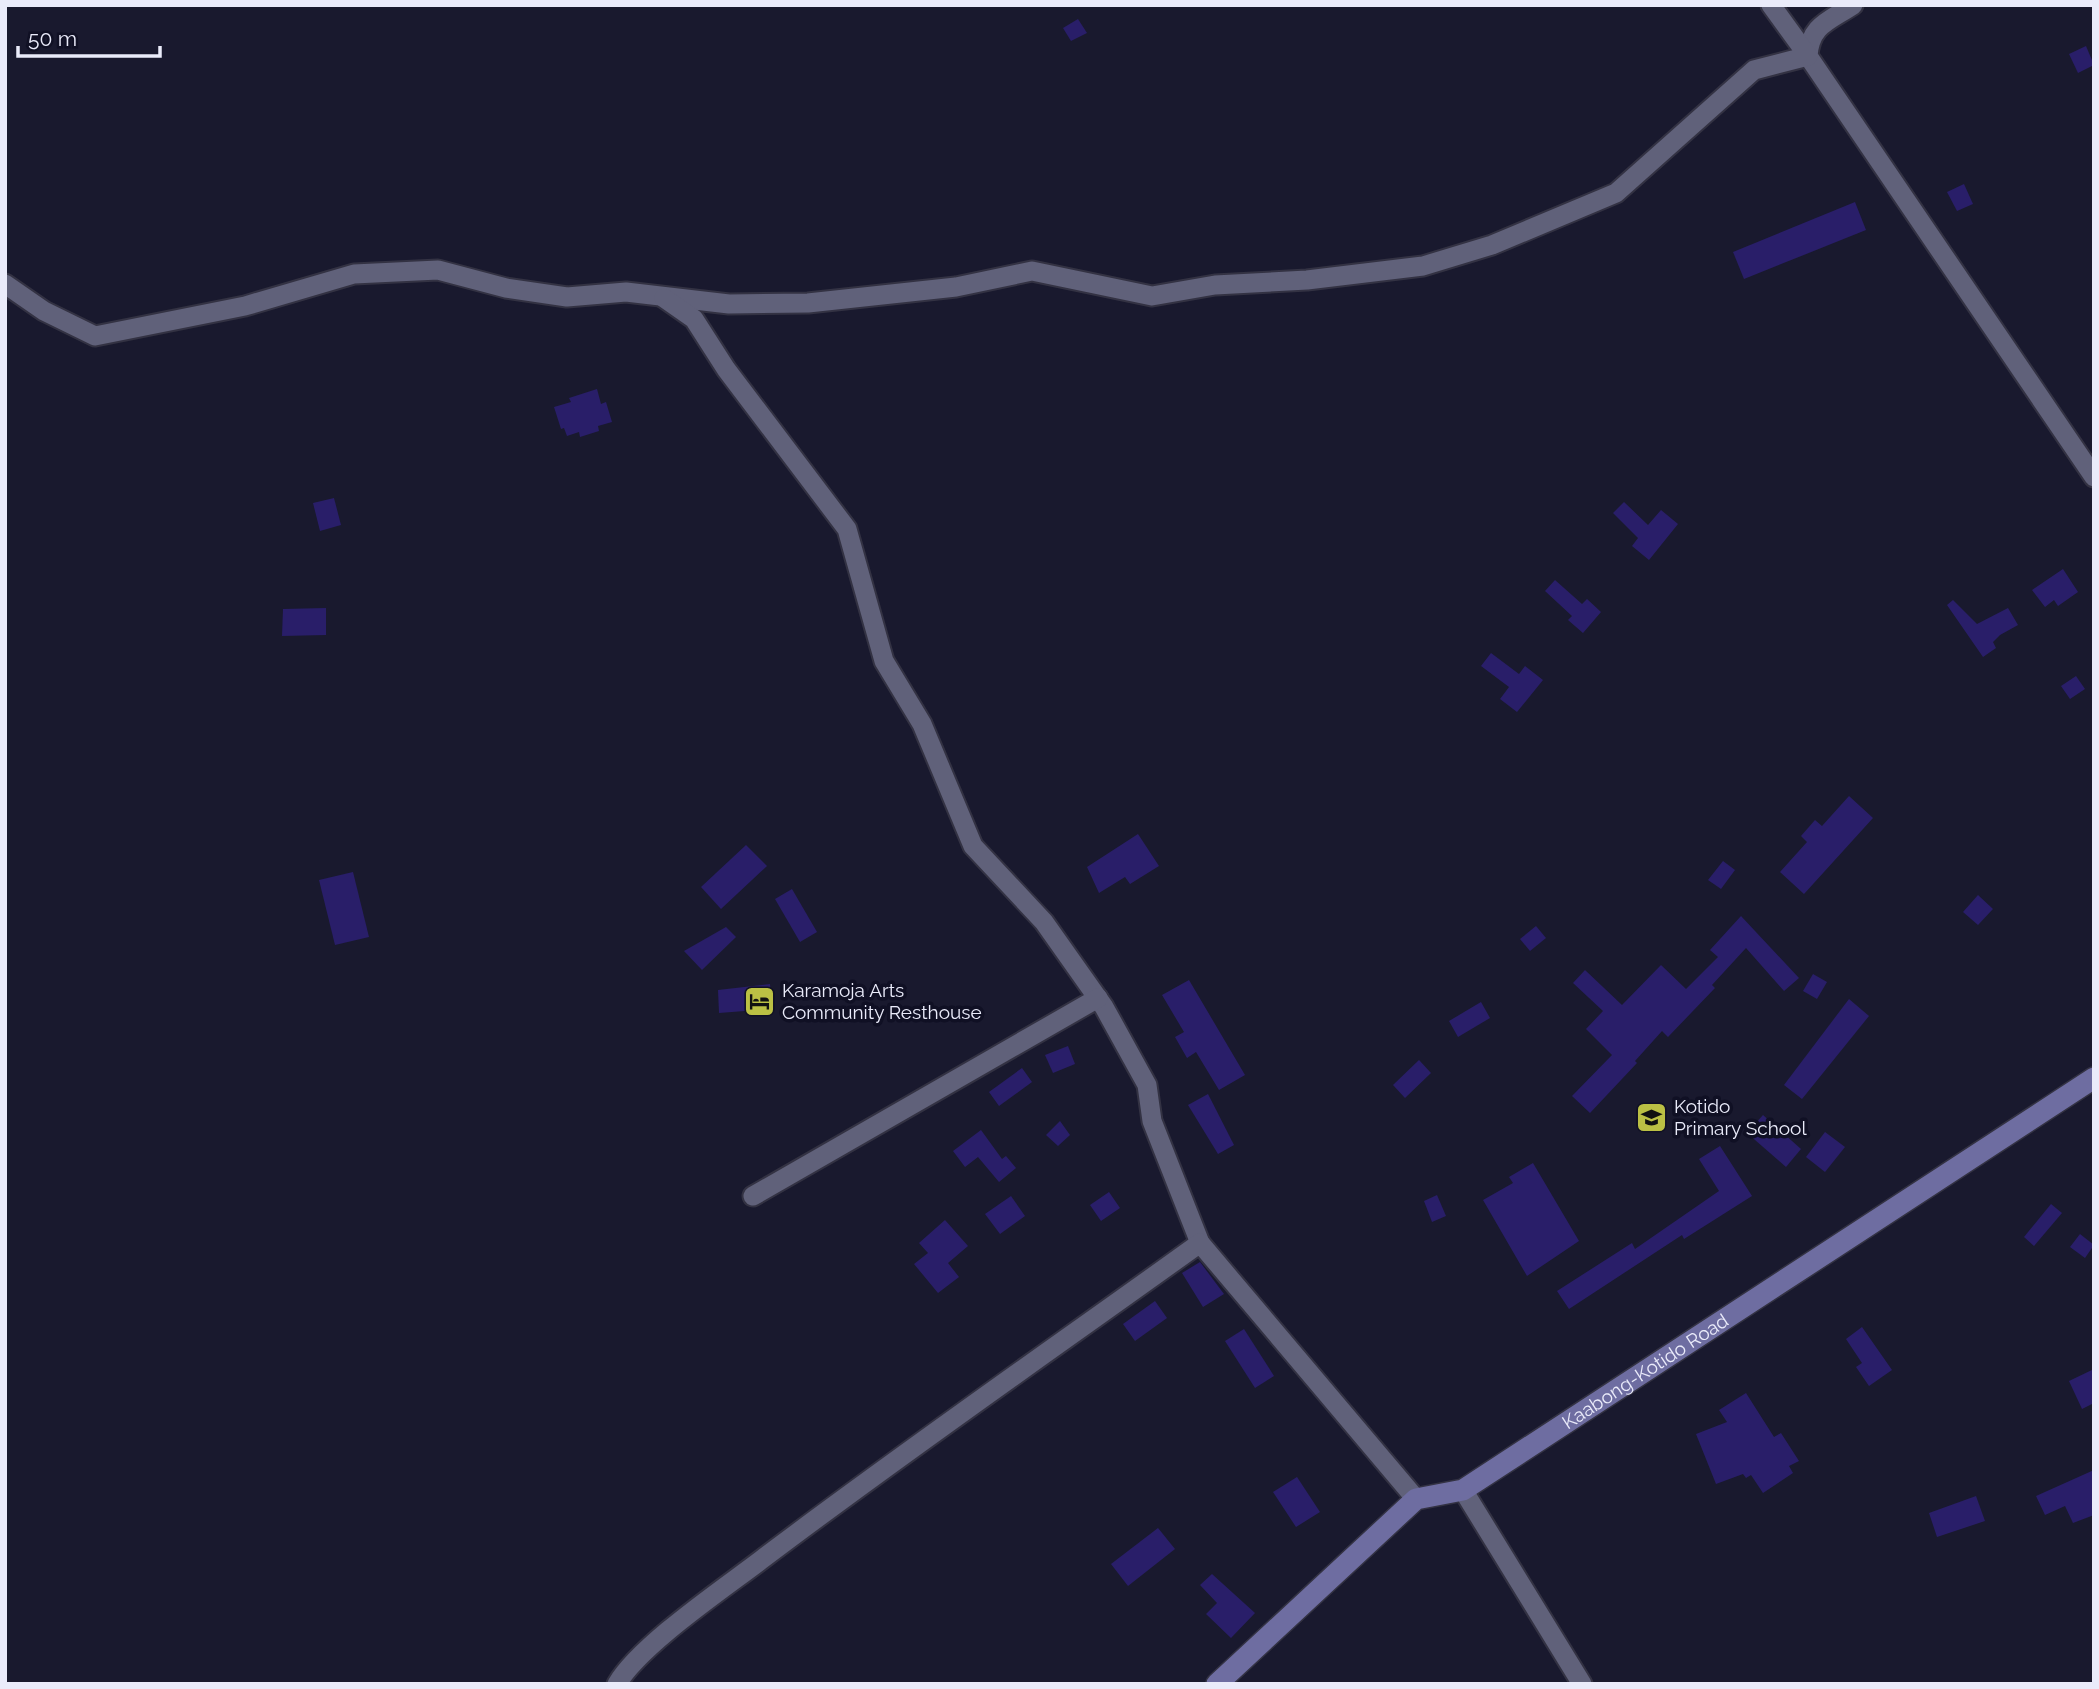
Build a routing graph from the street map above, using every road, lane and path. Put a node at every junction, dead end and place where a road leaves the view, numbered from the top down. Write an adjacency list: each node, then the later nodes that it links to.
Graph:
1 (1771, 5): 3 (street)
2 (1853, 5): 3 (street)
3 (1808, 56): 5 (street); 6 (street)
4 (5, 284): 5 (street)
5 (661, 296): 7 (street)
6 (2094, 477)
7 (1098, 998): 9 (street); 10 (street)
8 (2094, 1077): 11 (main road, Kaabong-Kotido Road)
9 (753, 1196)
10 (1200, 1243): 12 (street); 13 (street)
11 (1463, 1490): 12 (main road, Kaabong-Kotido Road); 15 (street)
12 (1416, 1499): 14 (main road)
13 (617, 1684)
14 (1217, 1684)
15 (1582, 1684)

